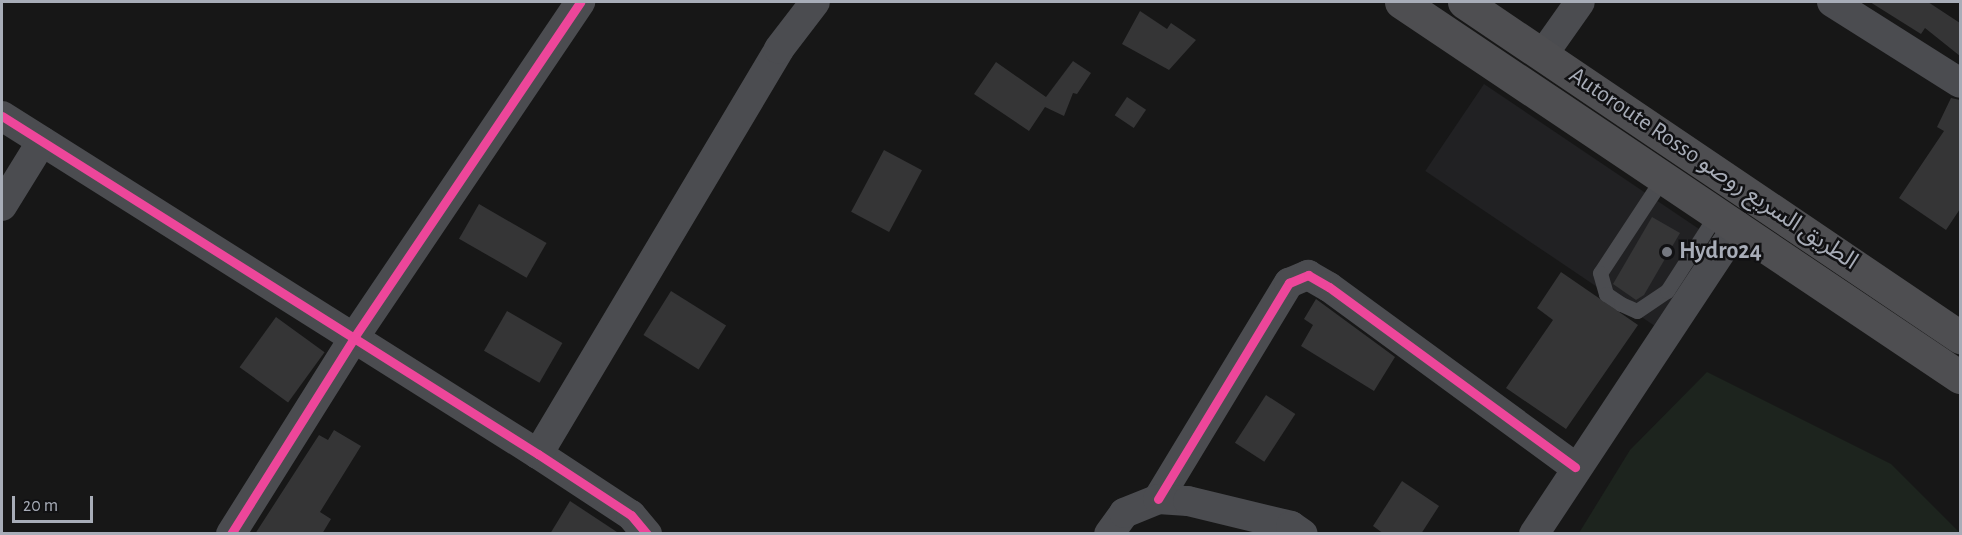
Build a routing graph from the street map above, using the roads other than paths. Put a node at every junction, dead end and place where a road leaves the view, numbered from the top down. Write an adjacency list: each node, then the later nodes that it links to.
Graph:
1 (580, 2): 14 (street)
2 (815, 2): 17 (street)
3 (1401, 2): 11 (highway, Autoroute Rosso الطريق السريع روصو)
4 (1464, 2): 7 (highway, Autoroute Rosso الطريق السريع روصو)
5 (1580, 2): 7 (street)
6 (1832, 2): 8 (street)
7 (1544, 53): 15 (highway, Autoroute Rosso الطريق السريع روصو)
8 (1960, 83)
9 (2, 116): 10 (street)
10 (42, 141): 12 (street); 14 (street)
11 (1664, 176): 13 (highway, Autoroute Rosso الطريق السريع روصو); 13 (lane)
12 (2, 206)
13 (1728, 219): 16 (highway, Autoroute Rosso الطريق السريع روصو); 18 (street)
14 (355, 336): 17 (street); 20 (street)
15 (1960, 337)
16 (1960, 377)
17 (538, 454): 21 (street)
18 (1575, 467): 19 (street); 24 (street)
19 (1158, 499): 22 (street); 23 (street)
20 (231, 534)
21 (647, 534)
22 (1109, 534)
23 (1303, 534)
24 (1534, 534)

